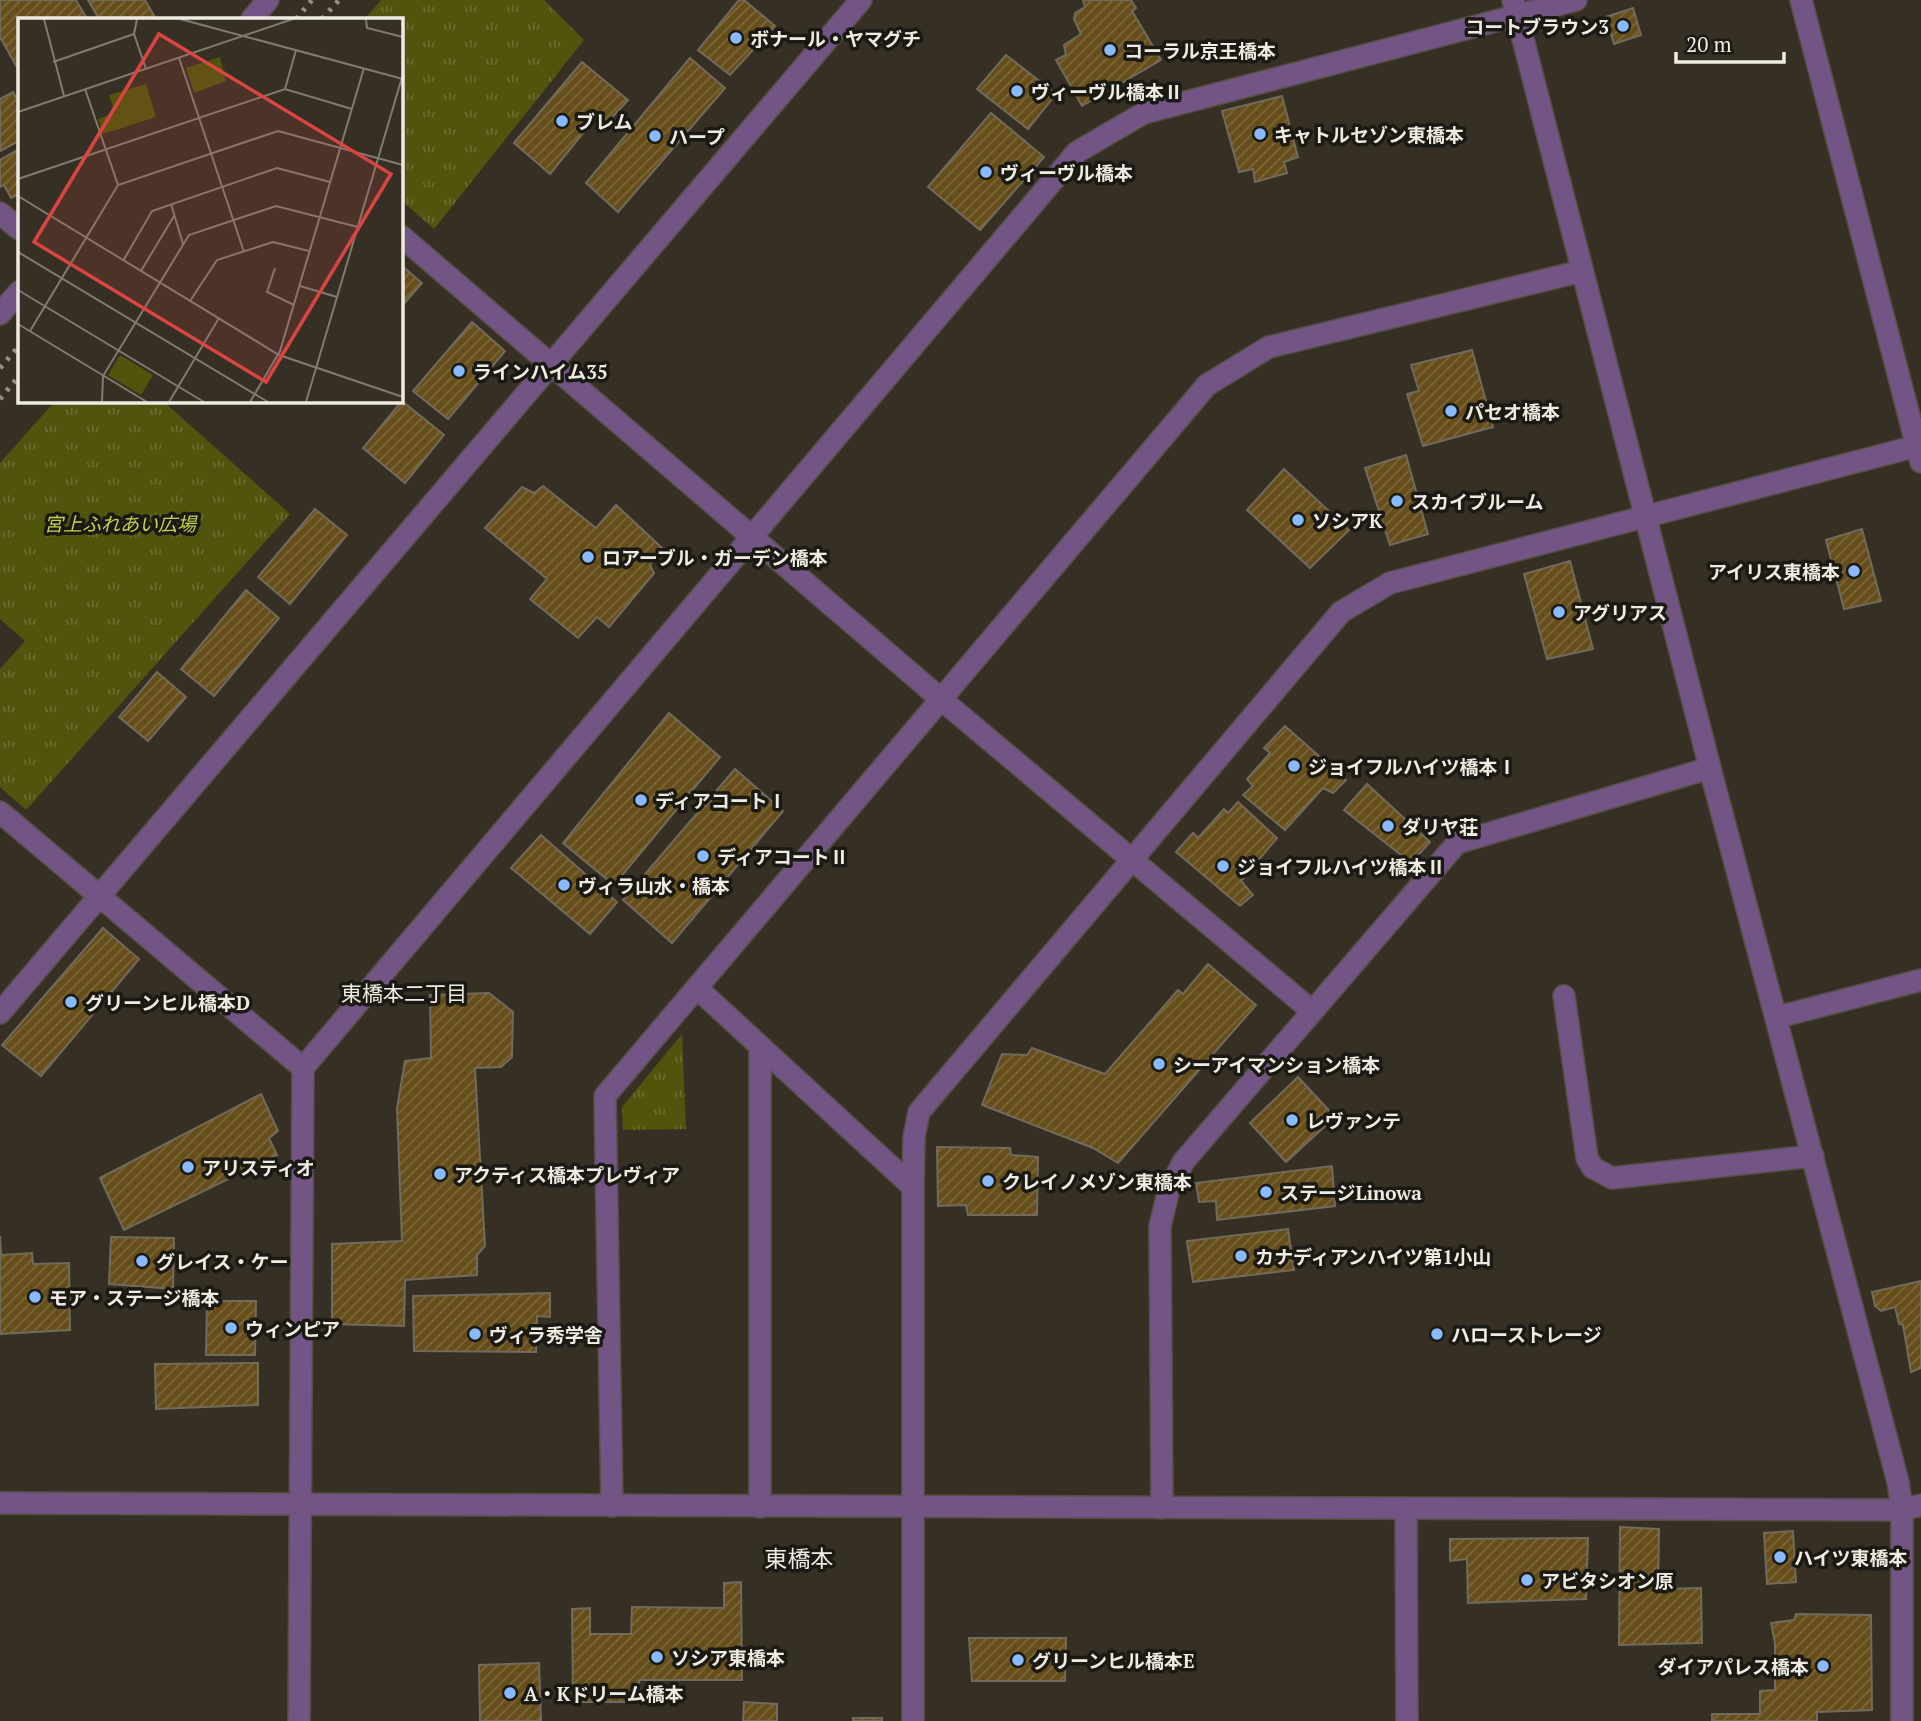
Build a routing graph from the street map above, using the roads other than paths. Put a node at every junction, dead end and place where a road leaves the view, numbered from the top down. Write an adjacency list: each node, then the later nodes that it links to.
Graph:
1 (268, 0): 6 (street)
2 (861, 0): 13 (street)
3 (1576, 0): 5 (street)
4 (1801, 0): 14 (street)
5 (1515, 8): 10 (street); 16 (street)
6 (253, 18)
7 (0, 213): 8 (street)
8 (18, 228)
9 (402, 237): 13 (street)
10 (1582, 271): 15 (street); 17 (street)
11 (18, 293): 12 (street)
12 (0, 314)
13 (552, 367): 16 (street); 21 (street)
14 (1919, 454): 15 (street)
15 (1647, 516): 18 (street); 20 (street)
16 (751, 536): 17 (street); 29 (street)
17 (942, 700): 20 (street); 23 (street)
18 (1710, 768): 25 (street); 27 (street)
19 (0, 812): 21 (street)
20 (1131, 860): 25 (street); 31 (street)
21 (99, 896): 26 (street); 29 (street)
22 (1921, 980): 27 (street)
23 (698, 989): 28 (street); 34 (street)
24 (1564, 996): 30 (street)
25 (1312, 1011): 38 (street)
26 (0, 1013)
27 (1778, 1017): 30 (street)
28 (760, 1048): 31 (street); 36 (street)
29 (303, 1068): 33 (street)
30 (1813, 1156): 37 (street)
31 (913, 1187): 35 (street)
32 (0, 1503): 33 (street)
33 (298, 1506): 34 (street); 40 (street)
34 (612, 1506): 36 (street)
35 (912, 1506): 36 (street); 38 (street); 41 (street)
36 (760, 1507)
37 (1912, 1507): 39 (street); 43 (street)
38 (1162, 1508): 39 (street)
39 (1406, 1508): 42 (street)
40 (299, 1721)
41 (913, 1721)
42 (1407, 1721)
43 (1902, 1721)

